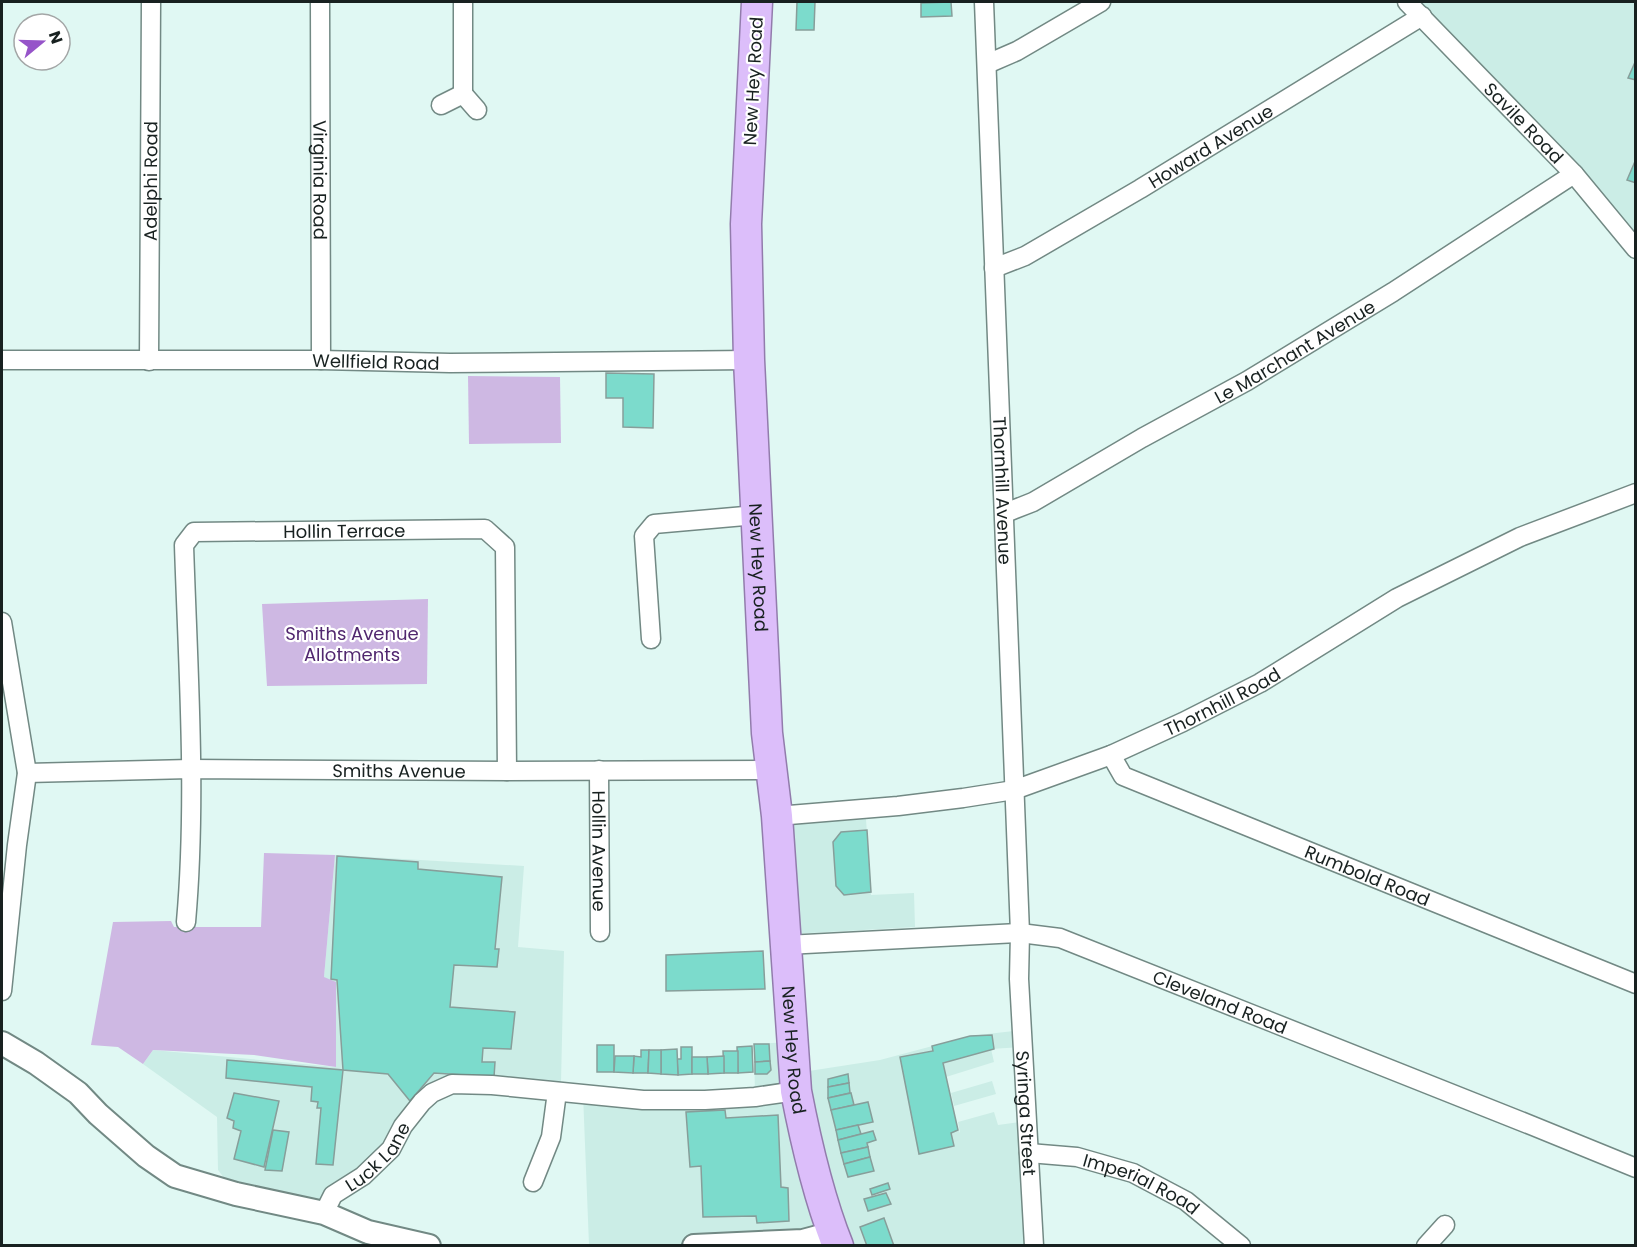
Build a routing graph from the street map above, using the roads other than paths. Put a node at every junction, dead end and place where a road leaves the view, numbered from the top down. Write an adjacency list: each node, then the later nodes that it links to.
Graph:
1 (151, 2): 19 (street, Adelphi Road)
2 (320, 2): 17 (street, Virginia Road)
3 (463, 2): 10 (street)
4 (757, 2): 18 (highway, New Hey Road)
5 (984, 2): 9 (street, Thornhill Avenue)
6 (1101, 2): 9 (street)
7 (1407, 2): 8 (street, Savile Road)
8 (1422, 16): 13 (street, Savile Road); 15 (street, Howard Avenue)
9 (987, 64): 15 (street, Thornhill Avenue)
10 (463, 94): 11 (street); 12 (street)
11 (441, 105)
12 (477, 110)
13 (1574, 174): 14 (street, Savile Road); 21 (street, Le Marchant Avenue)
14 (1635, 249)
15 (994, 268): 21 (street, Thornhill Avenue)
16 (2, 360): 19 (street, Wellfield Road)
17 (321, 360): 18 (street, Wellfield Road); 19 (street, Wellfield Road)
18 (749, 360): 22 (highway, New Hey Road)
19 (149, 361)
20 (1635, 494): 25 (street, Thornhill Road)
21 (1005, 513): 31 (street, Thornhill Avenue)
22 (756, 515): 24 (street); 28 (highway, New Hey Road)
23 (2, 622): 30 (street)
24 (651, 639)
25 (1111, 755): 31 (street, Thornhill Road); 39 (street, Rumbold Road)
26 (190, 769): 29 (street, Smiths Avenue); 29 (street, Hollin Terrace); 30 (street, Smiths Avenue); 34 (street)
27 (599, 770): 28 (street, Smiths Avenue); 29 (street, Smiths Avenue); 35 (street, Hollin Avenue)
28 (771, 770): 32 (highway, New Hey Road)
29 (507, 771)
30 (27, 773): 33 (street)
31 (1014, 790): 32 (street, Thornhill Road); 36 (street, Thornhill Avenue)
32 (777, 816): 37 (highway, New Hey Road)
33 (9, 844): 40 (street)
34 (186, 921)
35 (600, 932)
36 (1020, 933): 37 (street, Cleveland Road); 38 (street, Thornhill Avenue); 45 (street, Cleveland Road)
37 (786, 945): 42 (highway, New Hey Road)
38 (1019, 979): 44 (street, Syringa Street)
39 (1635, 984)
40 (2, 991)
41 (2, 1043): 47 (street)
42 (796, 1091): 43 (street, Luck Lane); 50 (highway, New Hey Road)
43 (557, 1092): 46 (street); 47 (street, Luck Lane)
44 (1029, 1153): 53 (street, Syringa Street); 54 (street, Imperial Road)
45 (1635, 1168)
46 (533, 1182)
47 (324, 1213): 49 (street)
48 (1445, 1225): 55 (street)
49 (365, 1239): 51 (street)
50 (836, 1239): 52 (street)
51 (429, 1245)
52 (695, 1245)
53 (1034, 1245)
54 (1241, 1245)
55 (1426, 1245)

